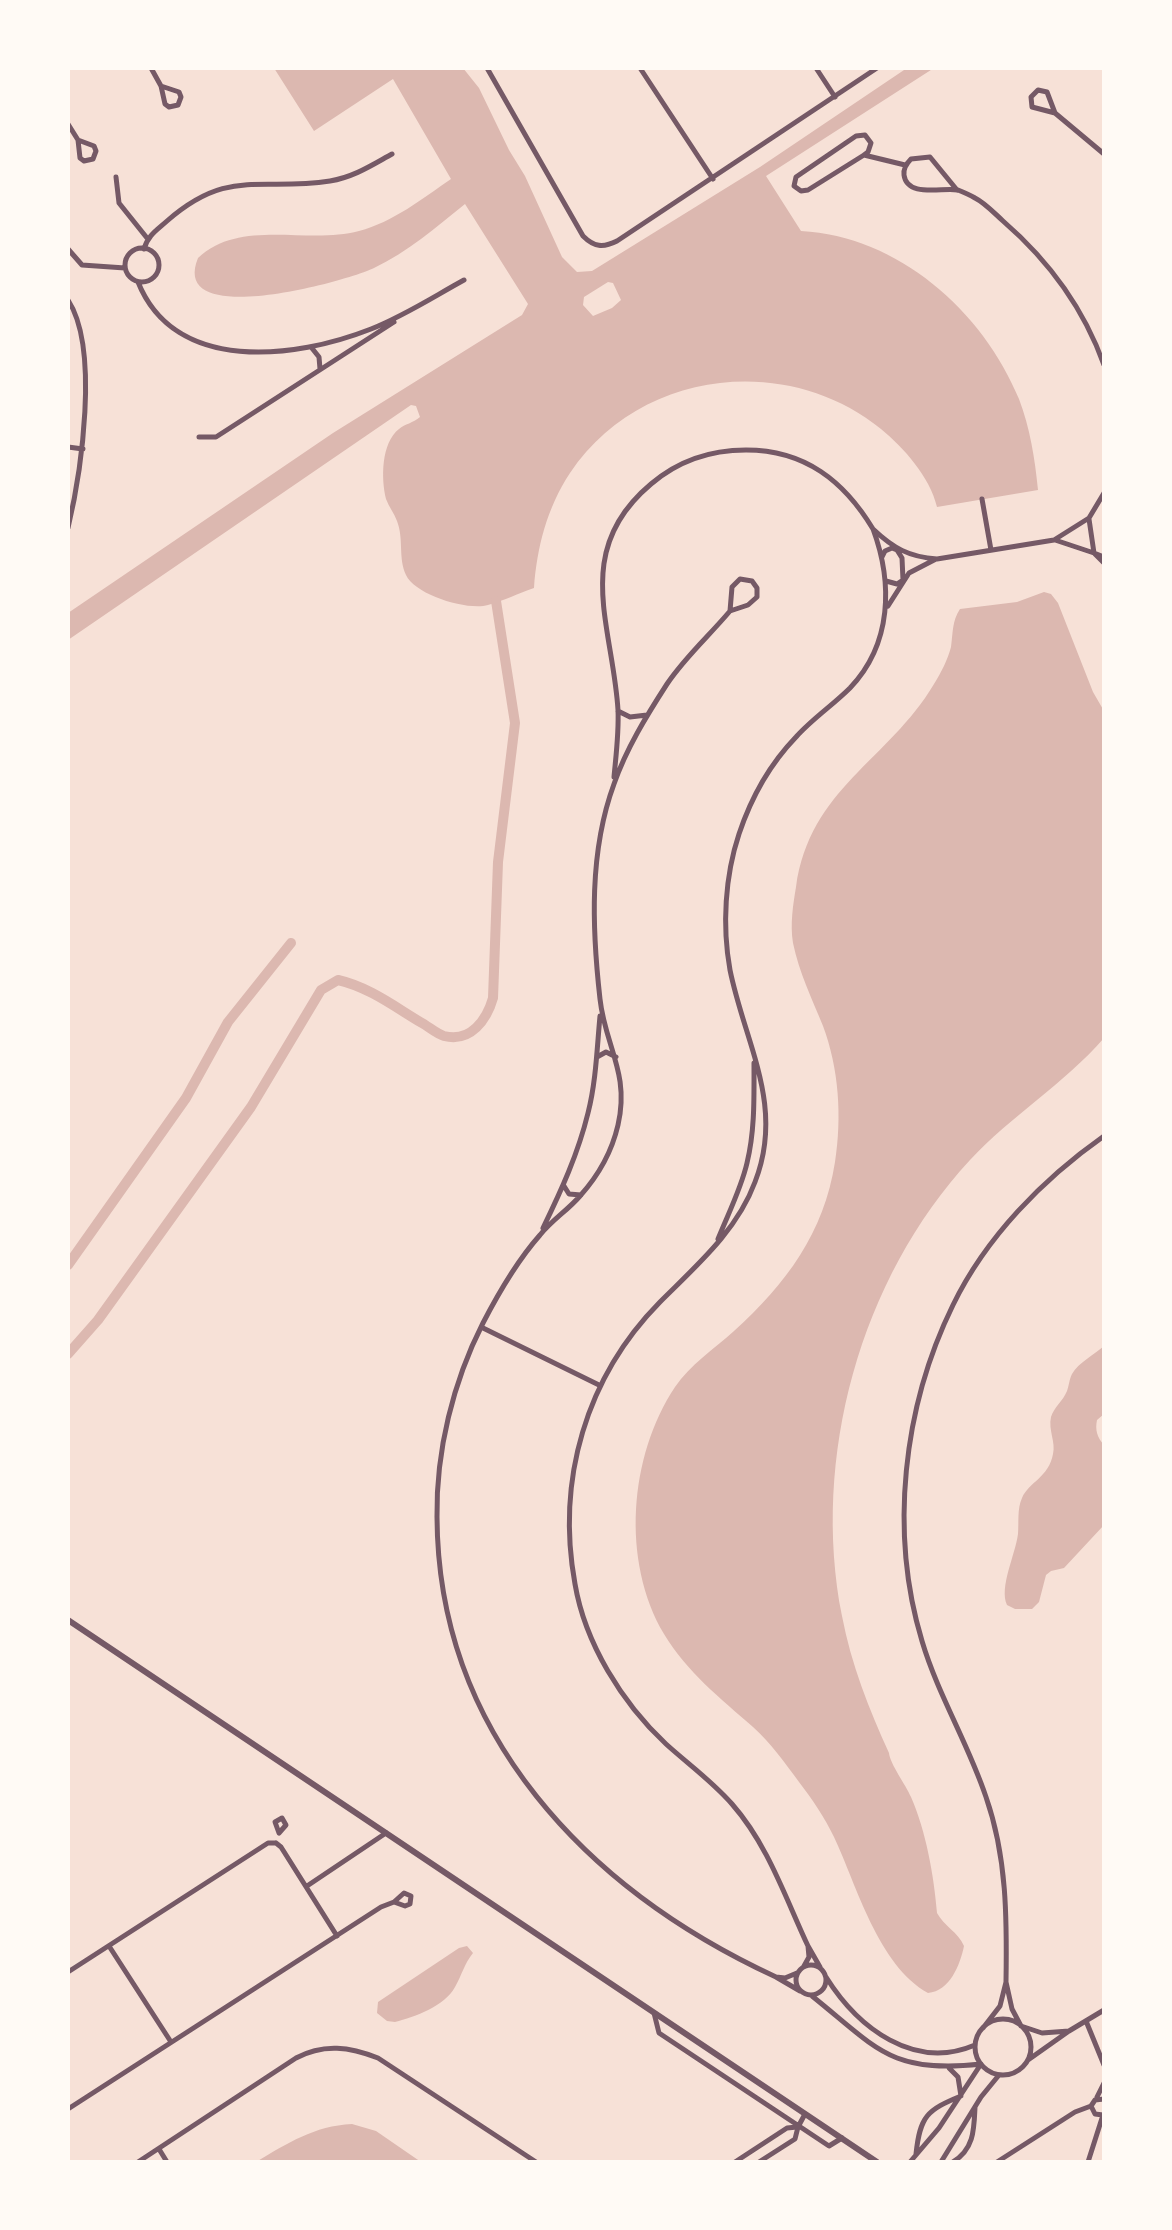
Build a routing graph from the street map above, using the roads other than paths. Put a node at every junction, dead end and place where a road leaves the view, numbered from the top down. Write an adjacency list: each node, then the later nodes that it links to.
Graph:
1 (151, 68): 6 (street)
2 (487, 68): 16 (street)
3 (640, 68): 16 (street)
4 (816, 68): 7 (street)
5 (877, 68): 7 (street)
6 (161, 86): 6 (street)
7 (835, 97): 16 (street)
8 (1055, 113): 8 (street); 12 (street)
9 (68, 124): 10 (street)
10 (78, 140): 10 (street)
11 (392, 154): 18 (street)
12 (1104, 154)
13 (864, 155): 13 (street); 14 (street)
14 (905, 165): 17 (street); 17 (street)
15 (116, 177): 18 (street)
16 (713, 179)
17 (957, 190): 27 (street)
18 (147, 238): 20 (street)
19 (68, 249): 21 (street)
20 (144, 249): 21 (street); 23 (street)
21 (125, 268): 23 (street)
22 (464, 280): 25 (street)
23 (138, 282): 26 (street)
24 (68, 300): 31 (street)
25 (404, 314): 26 (street); 28 (street)
26 (310, 346): 28 (street)
27 (1104, 365)
28 (320, 370): 29 (street)
29 (199, 437)
30 (68, 447): 31 (street)
31 (83, 449): 37 (street)
32 (1104, 493): 35 (street)
33 (982, 499): 41 (street)
34 (1104, 510): 35 (street)
35 (1094, 512): 36 (street)
36 (1089, 518): 39 (street); 42 (street)
37 (68, 528)
38 (873, 529): 40 (street); 44 (street); 51 (street)
39 (1054, 540): 41 (street); 42 (street)
40 (897, 550): 44 (street); 45 (street); 47 (street)
41 (991, 550): 45 (street)
42 (1094, 553): 43 (street); 46 (street)
43 (1104, 557)
44 (882, 558): 48 (street)
45 (937, 559): 47 (street)
46 (1104, 563)
47 (903, 580): 48 (street); 49 (street)
48 (886, 581): 49 (street)
49 (887, 609): 57 (street)
50 (730, 611): 50 (street); 52 (street)
51 (618, 711): 52 (street); 53 (street)
52 (648, 714): 53 (street)
53 (613, 784): 54 (street)
54 (601, 1011): 55 (street); 56 (street)
55 (616, 1057): 56 (street); 60 (street)
56 (596, 1058): 59 (street)
57 (754, 1058): 62 (street); 62 (street)
58 (1104, 1136): 79 (street)
59 (564, 1186): 60 (street); 61 (street)
60 (581, 1195): 61 (street)
61 (541, 1233): 63 (street)
62 (716, 1243): 64 (street)
63 (481, 1327): 64 (street); 77 (street)
64 (599, 1385): 73 (street)
65 (68, 1620): 67 (street)
66 (279, 1833): 68 (street)
67 (386, 1833): 69 (street); 83 (street)
68 (276, 1843): 69 (street); 72 (street)
69 (307, 1886): 71 (street)
70 (394, 1902): 71 (street)
71 (337, 1936): 88 (street)
72 (109, 1946): 76 (street); 88 (street)
73 (808, 1946): 74 (street); 75 (street)
74 (820, 1968): 75 (street); 78 (street)
75 (800, 1970): 77 (street); 80 (street)
76 (68, 1972)
77 (776, 1977): 80 (street)
78 (826, 1977): 81 (street); 89 (street)
79 (1006, 1982): 85 (street); 86 (street)
80 (801, 1992): 81 (street)
81 (812, 1996): 93 (street)
82 (1104, 2010): 84 (street)
83 (654, 2012): 101 (street); 103 (street)
84 (1086, 2021): 87 (street); 92 (street)
85 (1021, 2026): 86 (street); 87 (street); 90 (street)
86 (983, 2028): 89 (street)
87 (1069, 2031): 90 (street)
88 (171, 2042): 100 (street)
89 (975, 2045): 91 (street)
90 (1028, 2060): 94 (street)
91 (981, 2064): 93 (street); 94 (street); 96 (street)
92 (1104, 2065)
93 (949, 2068): 96 (street)
94 (999, 2075): 98 (street)
95 (1104, 2083): 97 (street)
96 (961, 2096): 106 (street); 106 (street)
97 (1101, 2098): 99 (street)
98 (975, 2106): 114 (street); 115 (street)
99 (1091, 2106): 102 (street); 116 (street)
100 (68, 2109)
101 (805, 2114): 103 (street); 104 (street)
102 (1104, 2115): 117 (street)
103 (798, 2127): 104 (street); 110 (street); 111 (street)
104 (842, 2138): 112 (street)
105 (159, 2149): 107 (street); 108 (street); 109 (street)
106 (916, 2155): 113 (street)
107 (138, 2162)
108 (167, 2162)
109 (536, 2162)
110 (735, 2162)
111 (759, 2162)
112 (877, 2162)
113 (910, 2162)
114 (941, 2162)
115 (953, 2162)
116 (997, 2162)
117 (1088, 2162)

